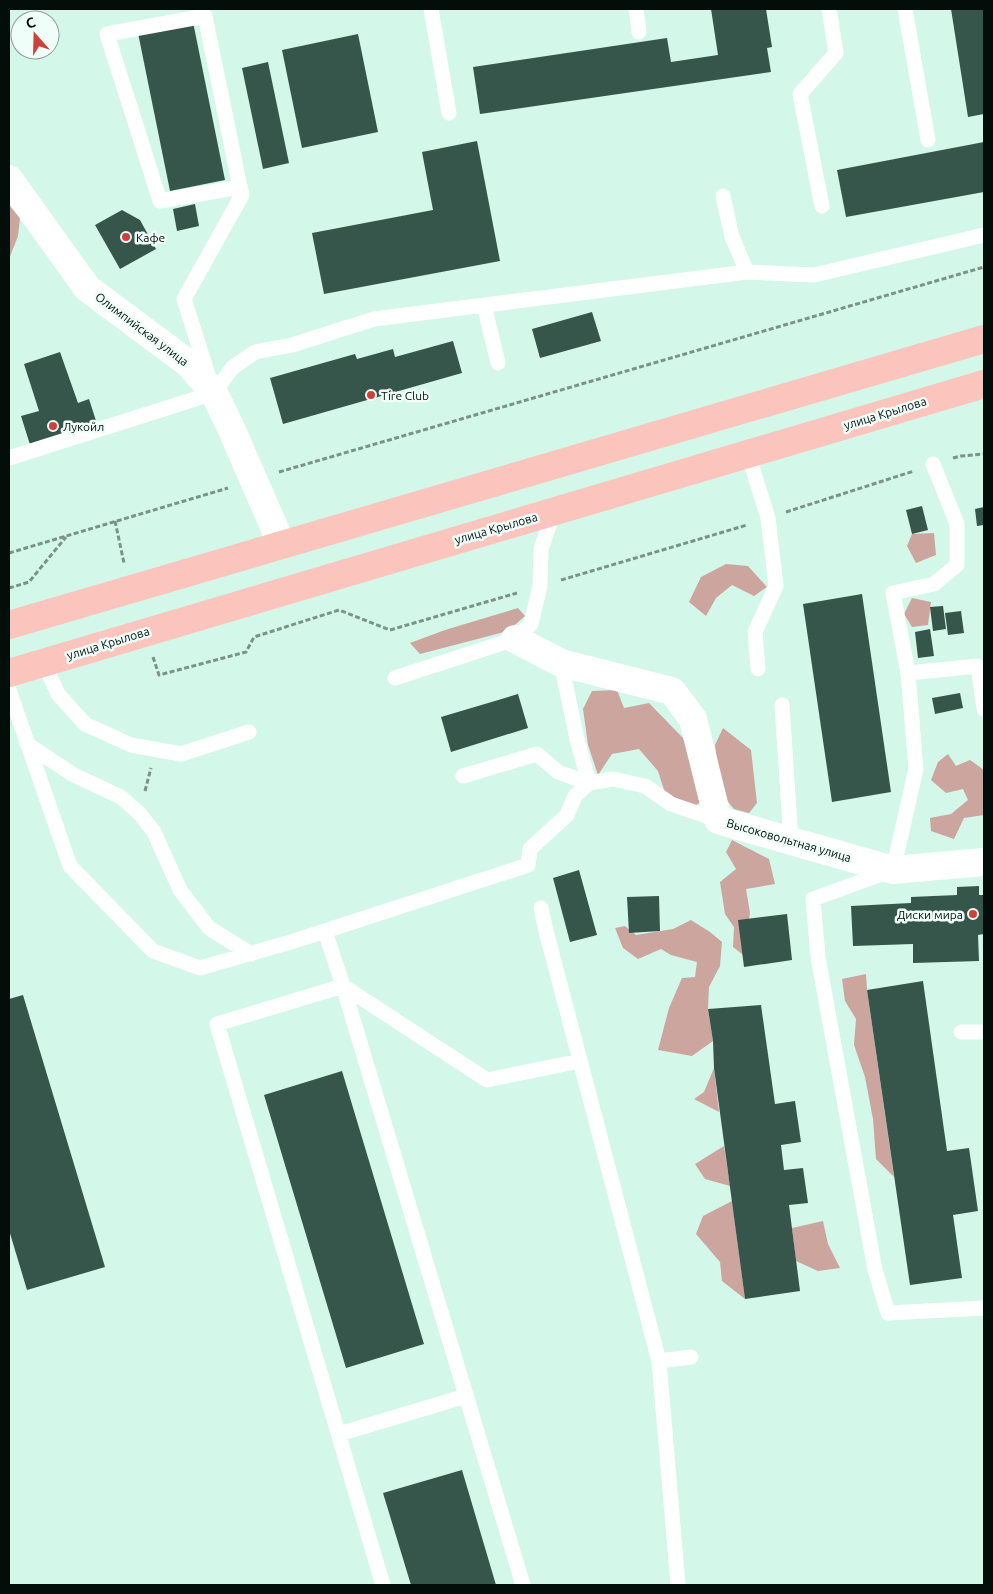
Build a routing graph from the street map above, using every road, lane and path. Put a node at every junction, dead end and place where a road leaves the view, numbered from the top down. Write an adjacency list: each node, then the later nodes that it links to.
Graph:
1 (431, 9): 6 (lane)
2 (636, 9): 5 (lane)
3 (828, 9): 11 (lane)
4 (906, 9): 7 (lane)
5 (639, 32)
6 (449, 113)
7 (928, 140)
8 (9, 182): 19 (street, Олимпийская улица)
9 (240, 187): 9 (lane); 19 (lane)
10 (723, 196): 14 (lane)
11 (822, 206)
12 (984, 235): 14 (lane)
13 (984, 267): 24 (path)
14 (747, 272): 15 (lane)
15 (484, 305): 17 (lane); 19 (lane)
16 (984, 339): 28 (main road)
17 (498, 362)
18 (984, 384): 20 (main road, улица Крылова)
19 (214, 393): 22 (lane); 24 (street, Олимпийская улица)
20 (748, 454): 25 (main road, улица Крылова); 26 (lane)
21 (984, 454): 23 (path)
22 (9, 458)
23 (933, 464): 26 (path); 38 (lane)
24 (254, 480): 27 (path); 28 (street, Олимпийская улица)
25 (554, 511): 30 (lane); 34 (main road, улица Крылова)
26 (768, 518): 30 (path); 36 (lane)
27 (67, 536): 29 (path); 31 (path)
28 (282, 545): 32 (main road)
29 (9, 553)
30 (540, 586): 33 (lane); 39 (path)
31 (9, 588)
32 (9, 625)
33 (515, 639): 35 (street, Высоковольтная улица); 40 (lane)
34 (44, 663): 37 (main road, улица Крылова); 46 (lane)
35 (561, 663): 48 (lane); 50 (street, Высоковольтная улица)
36 (758, 669)
37 (9, 673)
38 (908, 673): 43 (lane); 53 (lane)
39 (159, 675)
40 (395, 678)
41 (9, 690): 45 (lane)
42 (782, 705): 51 (lane)
43 (984, 709)
44 (249, 732): 46 (lane)
45 (27, 744): 49 (lane); 56 (lane)
46 (156, 749): 49 (path)
47 (463, 776): 48 (lane)
48 (589, 783): 50 (lane); 55 (lane)
49 (140, 814): 56 (lane)
50 (718, 820): 51 (street, Высоковольтная улица)
51 (790, 841): 53 (street, Высоковольтная улица)
52 (984, 862): 53 (street, Высоковольтная улица)
53 (892, 870): 61 (lane)
54 (541, 908): 60 (lane)
55 (325, 931): 56 (lane); 57 (lane)
56 (252, 954)
57 (343, 986): 60 (lane); 64 (lane); 65 (lane)
58 (961, 1032): 59 (lane)
59 (984, 1032)
60 (580, 1060): 63 (lane)
61 (984, 1308)
62 (691, 1357): 63 (lane)
63 (659, 1361): 68 (lane)
64 (466, 1396): 65 (lane); 67 (lane)
65 (338, 1434): 66 (lane)
66 (383, 1585)
67 (523, 1585)
68 (678, 1585)

